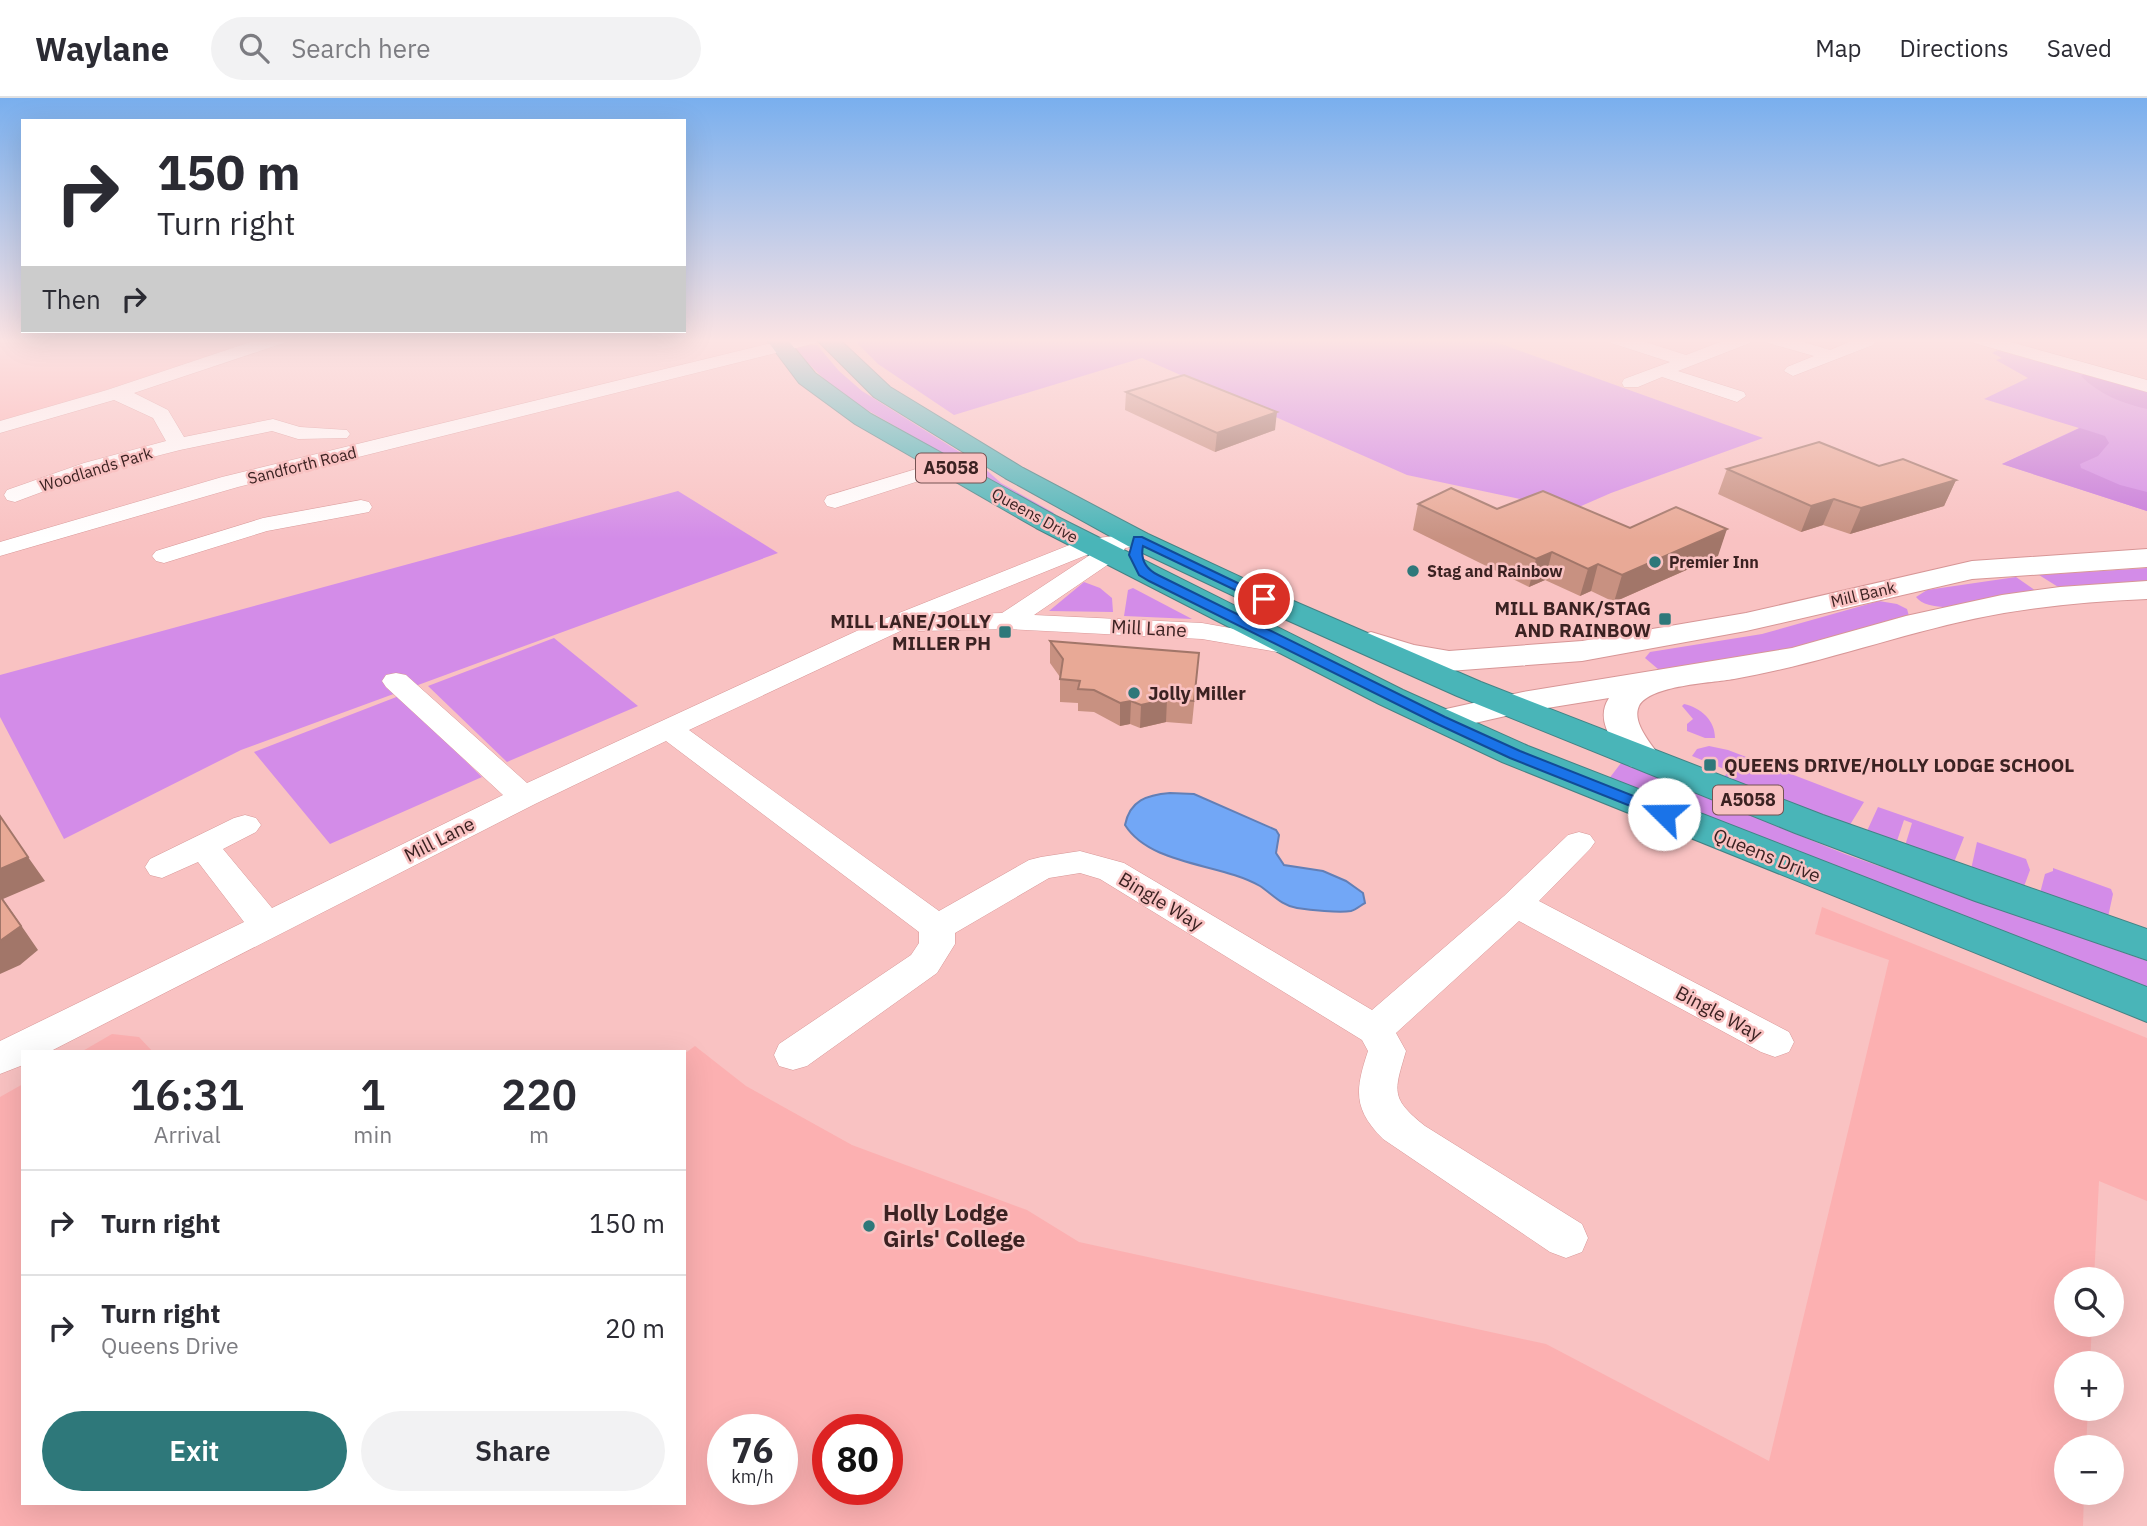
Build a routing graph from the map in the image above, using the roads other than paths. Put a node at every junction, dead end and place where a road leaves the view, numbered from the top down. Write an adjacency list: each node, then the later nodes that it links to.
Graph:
1 (74, 406): 6 (street)
2 (146, 406): 8 (street, Woodlands Park)
3 (531, 406): 10 (street, Sandforth Road)
4 (845, 406): 9 (highway, Queens Drive / A5058)
5 (904, 406): 15 (highway, Queens Drive / A5058)
6 (0, 427)
7 (340, 434): 8 (street, Woodlands Park)
8 (178, 444): 11 (street, Woodlands Park)
9 (946, 466): 12 (street); 17 (highway, Queens Drive / A5058)
10 (230, 482): 14 (street); 16 (street, Sandforth Road)
11 (15, 495)
12 (835, 501)
13 (361, 507): 14 (street)
14 (263, 525): 18 (street)
15 (1138, 540): 17 (street, Mill Lane); 20 (highway); 26 (highway, Queens Drive / A5058)
16 (0, 549)
17 (1099, 549): 20 (highway, Queens Drive / A5058); 24 (street, Mill Lane); 25 (street, Mill Lane)
18 (164, 556)
19 (2147, 558): 21 (street, Mill Bank)
20 (1143, 573): 27 (highway, Queens Drive / A5058)
21 (1885, 589): 23 (street); 28 (street, Mill Bank)
22 (2147, 590): 23 (street)
23 (1937, 619): 29 (street)
24 (1008, 621): 25 (street, Mill Lane); 27 (street, Mill Lane)
25 (883, 628): 34 (street, Mill Lane)
26 (1355, 637): 28 (street, Mill Bank); 31 (highway, Queens Drive / A5058)
27 (1289, 646): 33 (highway, Queens Drive / A5058)
28 (1582, 651): 31 (street, Mill Bank)
29 (1663, 678): 32 (street); 35 (street)
30 (396, 681): 36 (street)
31 (1469, 689): 32 (highway, Queens Drive / A5058); 33 (street, Mill Bank)
32 (1506, 703): 33 (street); 35 (highway, Queens Drive / A5058)
33 (1440, 720): 45 (highway, Queens Drive / A5058)
34 (668, 729): 36 (street, Mill Lane); 43 (street)
35 (1643, 758): 44 (highway, Queens Drive / A5058)
36 (524, 797): 42 (street, Mill Lane)
37 (245, 825): 39 (street)
38 (1579, 842): 41 (street)
39 (203, 846): 40 (street); 42 (street)
40 (162, 867)
41 (1516, 904): 46 (street); 47 (street, Bingle Way)
42 (266, 925): 49 (street, Mill Lane)
43 (937, 927): 46 (street, Bingle Way); 48 (street)
44 (2147, 945)
45 (2147, 1005)
46 (1375, 1030): 50 (street)
47 (1775, 1042)
48 (793, 1055)
49 (0, 1059)
50 (1566, 1238)

